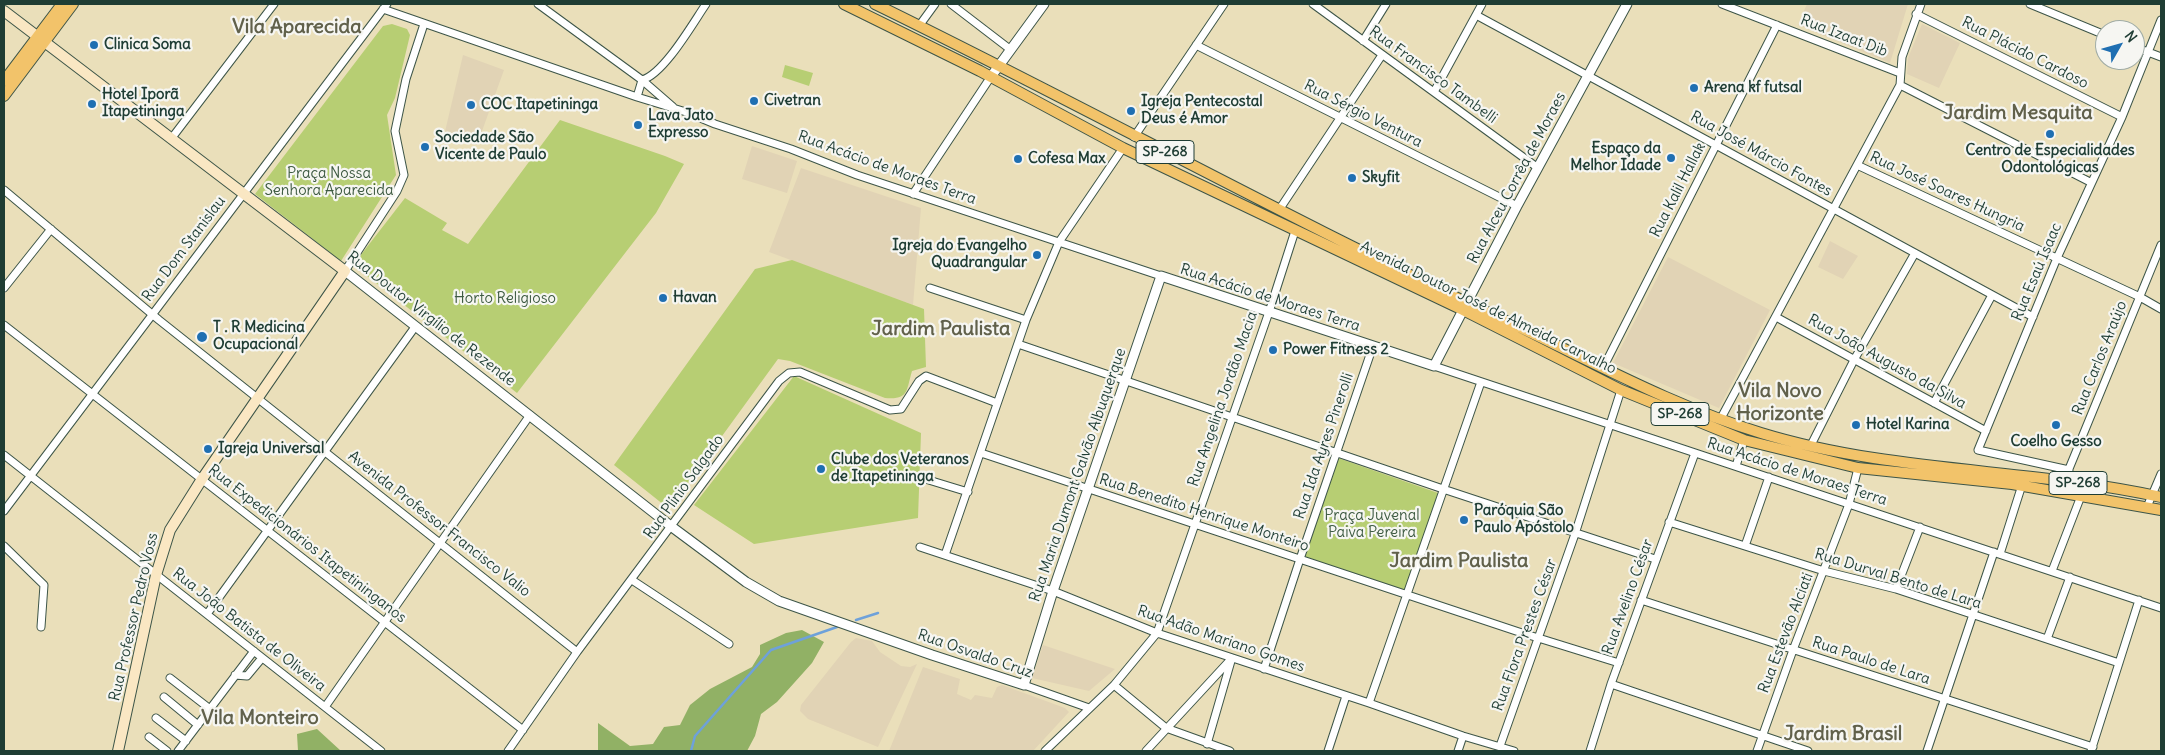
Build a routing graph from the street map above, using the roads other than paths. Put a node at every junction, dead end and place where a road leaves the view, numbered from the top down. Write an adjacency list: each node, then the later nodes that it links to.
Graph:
1 (62, 4): 28 (main road)
2 (73, 4): 28 (main road)
3 (274, 4): 50 (street)
4 (538, 4): 40 (street)
5 (706, 4): 40 (street)
6 (844, 4): 39 (main road, Avenida Doutor José de Almeida Carvalho / SP-268)
7 (875, 4): 26 (main road, Avenida Doutor José de Almeida Carvalho / SP-268)
8 (935, 4): 26 (street)
9 (951, 4): 31 (street)
10 (1044, 4): 31 (street)
11 (1224, 4): 30 (street)
12 (1312, 4): 29 (street, Rua Francisco Tambelli)
13 (1386, 4): 29 (street)
14 (1482, 4): 22 (street)
15 (1626, 4): 38 (street, Rua Alceu Corrêa de Moraes)
16 (1722, 4): 25 (street, Rua Izaat Dib)
17 (1921, 4): 21 (street)
18 (2030, 4): 27 (street)
19 (385, 7): 24 (street, Rua Acácio de Moraes Terra); 57 (street, Rua Dom Stanislau)
20 (4, 11): 28 (main road, Rua Doutor Virgílio de Rezende)
21 (1916, 14): 37 (street); 47 (street, Rua Plácido Cardoso)
22 (1476, 15): 38 (street, Rua José Márcio Fontes); 43 (street)
23 (2161, 20): 33 (street, Rua Esaú Isaac)
24 (424, 24): 45 (street, Rua Acácio de Moraes Terra); 68 (street, Rua Professor Pedro Voss)
25 (1777, 25): 37 (street, Rua Izaat Dib); 51 (street, Rua Kalil Hallak)
26 (919, 26): 36 (main road, Avenida Doutor José de Almeida Carvalho / SP-268)
27 (2095, 31)
28 (41, 39): 41 (main road); 50 (main road, Rua Doutor Virgílio de Rezende)
29 (1364, 41): 34 (street, Rua Francisco Tambelli)
30 (1196, 46): 48 (street, Rua Sérgio Ventura); 49 (street)
31 (1011, 50): 36 (street)
32 (2145, 51): 33 (street)
33 (2149, 53): 35 (street); 47 (street, Rua Esaú Isaac)
34 (1382, 55): 43 (street, Rua Francisco Tambelli); 48 (street)
35 (2161, 57)
36 (1000, 66): 39 (street); 49 (main road, Avenida Doutor José de Almeida Carvalho / SP-268)
37 (1900, 73): 42 (street)
38 (1588, 75): 51 (street, Rua José Márcio Fontes); 54 (street, Rua Alceu Corrêa de Moraes)
39 (990, 78): 52 (main road, Avenida Doutor José de Almeida Carvalho / SP-268); 58 (street)
40 (642, 80): 45 (street); 46 (street)
41 (7, 81): 44 (main road)
42 (1900, 85): 53 (street); 55 (street)
43 (1434, 92): 54 (street, Rua Francisco Tambelli)
44 (4, 96)
45 (637, 97): 46 (street, Rua Acácio de Moraes Terra)
46 (675, 109): 58 (street, Rua Acácio de Moraes Terra)
47 (2122, 117): 55 (street, Rua Esaú Isaac)
48 (1340, 118): 59 (street, Rua Sérgio Ventura); 61 (street)
49 (1134, 137): 61 (main road, Avenida Doutor José de Almeida Carvalho / SP-268)
50 (171, 139): 57 (main road, Rua Doutor Virgílio de Rezende)
51 (1716, 145): 60 (street, Rua José Márcio Fontes); 87 (street, Rua Kalil Hallak)
52 (1123, 148): 63 (main road, Avenida Doutor José de Almeida Carvalho / SP-268); 64 (street)
53 (1857, 165): 60 (street); 67 (street, Rua José Soares Hungria)
54 (1538, 168): 59 (street, Rua Alceu Corrêa de Moraes)
55 (2090, 182): 67 (street, Rua Esaú Isaac)
56 (4, 190): 62 (street, Avenida Professor Francisco Valio)
57 (243, 194): 68 (main road, Rua Doutor Virgílio de Rezende); 77 (street, Rua Dom Stanislau)
58 (913, 194): 64 (street, Rua Acácio de Moraes Terra)
59 (1517, 206): 74 (street, Rua Alceu Corrêa de Moraes)
60 (1833, 209): 66 (street, Rua José Márcio Fontes); 78 (street)
61 (1279, 210): 74 (main road, Avenida Doutor José de Almeida Carvalho / SP-268)
62 (51, 228): 70 (street); 77 (street, Avenida Professor Francisco Valio)
63 (1295, 231): 74 (main road, Avenida Doutor José de Almeida Carvalho / SP-268); 76 (street, Rua Angelina Jordão Macia)
64 (1059, 242): 69 (street, Rua Acácio de Moraes Terra); 80 (street)
65 (2161, 245): 73 (street, Rua Carlos Araújo)
66 (1915, 253): 72 (street, Rua José Márcio Fontes); 85 (street)
67 (2057, 258): 73 (street, Rua José Soares Hungria); 79 (street, Rua Esaú Isaac)
68 (345, 271): 82 (street, Rua Doutor Virgílio de Rezende); 92 (main road, Rua Professor Pedro Voss)
69 (1161, 276): 76 (street, Rua Acácio de Moraes Terra); 88 (street, Rua Maria Dumont Galvão Albuquerque)
70 (4, 288)
71 (930, 288): 80 (street)
72 (1992, 295): 79 (street, Rua José Márcio Fontes); 94 (street)
73 (2140, 297): 75 (street, Rua José Soares Hungria); 109 (street, Rua Carlos Araújo)
74 (1465, 306): 86 (street, Rua Alceu Corrêa de Moraes); 87 (main road, Avenida Doutor José de Almeida Carvalho / SP-268); 90 (main road, Avenida Doutor José de Almeida Carvalho / SP-268)
75 (2161, 309)
76 (1269, 312): 84 (street, Rua Acácio de Moraes Terra); 96 (street, Rua Angelina Jordão Macia)
77 (153, 314): 91 (street, Rua Dom Stanislau); 92 (street, Avenida Professor Francisco Valio)
78 (1776, 317): 85 (street, Rua João Augusto da Silva); 97 (street)
79 (2033, 317): 99 (street, Rua Esaú Isaac)
80 (1026, 320): 83 (street)
81 (4, 326): 91 (street, Rua Expedicionários Itapetininganos)
82 (415, 327): 95 (street, Rua Doutor Virgílio de Rezende); 102 (street)
83 (1018, 344): 88 (street); 93 (street)
84 (1373, 346): 86 (street, Rua Acácio de Moraes Terra); 105 (street, Rua Ida Ayres Pinerolli)
85 (1854, 360): 94 (street, Rua João Augusto da Silva); 101 (street)
86 (1434, 366): 89 (street, Rua Acácio de Moraes Terra)
87 (1603, 368): 97 (main road, Avenida Doutor José de Almeida Carvalho / SP-268)
88 (1125, 380): 96 (street); 117 (street, Rua Maria Dumont Galvão Albuquerque)
89 (1481, 382): 98 (street, Rua Acácio de Moraes Terra); 118 (street)
90 (1621, 390): 98 (street, Rua Flora Prestes César); 100 (main road, Avenida Doutor José de Almeida Carvalho / SP-268)
91 (92, 394): 111 (street, Rua Dom Stanislau); 114 (street, Rua Expedicionários Itapetininganos)
92 (258, 398): 102 (street, Avenida Professor Francisco Valio); 114 (main road, Rua Professor Pedro Voss)
93 (997, 403): 104 (street); 128 (street, Rua Plínio Salgado)
94 (1934, 403): 99 (street, Rua João Augusto da Silva)
95 (530, 415): 128 (street, Rua Doutor Virgílio de Rezende); 132 (street)
96 (1232, 417): 105 (street); 127 (street, Rua Angelina Jordão Macia)
97 (1720, 420): 101 (main road, Avenida Doutor José de Almeida Carvalho / SP-268)
98 (1611, 425): 103 (street, Rua Acácio de Moraes Terra); 131 (street, Rua Flora Prestes César)
99 (1986, 431): 109 (street, Rua Esaú Isaac)
100 (1744, 440): 107 (street); 108 (main road, Avenida Doutor José de Almeida Carvalho / SP-268)
101 (1811, 445): 115 (main road, Avenida Doutor José de Almeida Carvalho / SP-268)
102 (325, 452): 130 (street); 132 (street, Avenida Professor Francisco Valio)
103 (1694, 452): 107 (street, Rua Acácio de Moraes Terra); 126 (street, Rua Avelino César)
104 (981, 453): 117 (street, Rua Benedito Henrique Monteiro); 119 (street)
105 (1337, 453): 118 (street); 138 (street, Rua Ida Ayres Pinerolli)
106 (4, 455): 111 (street, Rua João Batista de Oliveira)
107 (1736, 466): 112 (street, Rua Acácio de Moraes Terra)
108 (1858, 468): 116 (main road, Avenida Doutor José de Almeida Carvalho / SP-268); 122 (street, Rua Estevão Alciati)
109 (2069, 470): 115 (street, Rua Carlos Araújo)
110 (2161, 474): 121 (street)
111 (30, 475): 125 (street, Rua Dom Stanislau); 142 (street, Rua João Batista de Oliveira)
112 (1769, 477): 122 (street, Rua Acácio de Moraes Terra); 134 (street)
113 (922, 478): 119 (street)
114 (202, 479): 130 (street, Rua Expedicionários Itapetininganos); 142 (main road, Rua Professor Pedro Voss)
115 (2064, 481): 121 (main road, Avenida Doutor José de Almeida Carvalho / SP-268)
116 (2022, 485): 120 (main road, Avenida Doutor José de Almeida Carvalho / SP-268); 136 (street)
117 (1088, 489): 127 (street, Rua Benedito Henrique Monteiro); 146 (street, Rua Maria Dumont Galvão Albuquerque)
118 (1443, 490): 131 (street); 147 (street)
119 (968, 492): 137 (street)
120 (2081, 496): 123 (main road, Avenida Doutor José de Almeida Carvalho / SP-268); 141 (street)
121 (2157, 496): 123 (street)
122 (1849, 504): 129 (street, Rua Acácio de Moraes Terra); 140 (street, Rua Estevão Alciati)
123 (2147, 507): 124 (main road, Avenida Doutor José de Almeida Carvalho / SP-268)
124 (2161, 510)
125 (4, 511)
126 (1670, 522): 134 (street, Rua Durval Bento de Lara); 139 (street, Rua Avelino César)
127 (1194, 524): 138 (street, Rua Benedito Henrique Monteiro); 158 (street, Rua Angelina Jordão Macia)
128 (672, 527): 144 (street, Rua Plínio Salgado); 157 (street, Rua Doutor Virgílio de Rezende)
129 (1920, 527): 136 (street, Rua Acácio de Moraes Terra); 145 (street)
130 (268, 531): 152 (street); 155 (street, Rua Expedicionários Itapetininganos)
131 (1575, 534): 139 (street); 159 (street, Rua Flora Prestes César)
132 (441, 542): 155 (street); 164 (street, Avenida Professor Francisco Valio)
133 (4, 546): 156 (street)
134 (1745, 546): 140 (street, Rua Durval Bento de Lara)
135 (920, 547): 137 (street, Rua Adão Mariano Gomes)
136 (1997, 553): 141 (street, Rua Acácio de Moraes Terra); 154 (street)
137 (945, 555): 146 (street, Rua Adão Mariano Gomes)
138 (1300, 559): 147 (street, Rua Benedito Henrique Monteiro); 169 (street, Rua Ida Ayres Pinerolli)
139 (1655, 559): 148 (street, Rua Avelino César)
140 (1824, 571): 145 (street, Rua Durval Bento de Lara); 162 (street, Rua Estevão Alciati)
141 (2052, 571): 143 (street, Rua Acácio de Moraes Terra)
142 (156, 574): 152 (street, Rua João Batista de Oliveira); 195 (main road, Rua Professor Pedro Voss)
143 (2070, 577): 149 (street, Rua Acácio de Moraes Terra); 160 (street)
144 (632, 580): 161 (street); 164 (street, Rua Plínio Salgado)
145 (1896, 590): 154 (street, Rua Durval Bento de Lara)
146 (1053, 591): 158 (street, Rua Adão Mariano Gomes); 175 (street, Rua Maria Dumont Galvão Albuquerque)
147 (1406, 595): 159 (street, Rua Benedito Henrique Monteiro); 180 (street)
148 (1641, 600): 162 (street, Rua Paulo de Lara); 167 (street, Rua Avelino César)
149 (2139, 600): 150 (street, Rua Acácio de Moraes Terra); 168 (street)
150 (2152, 606): 151 (street, Rua Acácio de Moraes Terra); 153 (street, Rua Acácio de Moraes Terra)
151 (2161, 608)
152 (207, 614): 163 (street, Rua João Batista de Oliveira)
153 (2161, 614)
154 (1973, 615): 160 (street, Rua Durval Bento de Lara); 179 (street)
155 (385, 622): 181 (street); 187 (street, Rua Expedicionários Itapetininganos)
156 (41, 627)
157 (853, 627): 175 (street, Rua Osvaldo Cruz)
158 (1157, 633): 166 (street, Rua Adão Mariano Gomes); 176 (street)
159 (1539, 638): 167 (street, Rua Benedito Henrique Monteiro); 193 (street, Rua Flora Prestes César)
160 (2047, 639): 168 (street, Rua Durval Bento de Lara)
161 (729, 644)
162 (1792, 650): 179 (street, Rua Paulo de Lara); 189 (street, Rua Estevão Alciati)
163 (254, 651): 165 (street, Rua João Batista de Oliveira); 170 (street)
164 (577, 652): 187 (street, Rua Plínio Salgado)
165 (262, 658): 170 (street); 181 (street, Rua João Batista de Oliveira)
166 (1232, 658): 169 (street, Rua Adão Mariano Gomes); 172 (street); 173 (street)
167 (1619, 663): 174 (street, Rua Avelino César)
168 (2119, 663): 194 (street)
169 (1264, 669): 177 (street, Rua Adão Mariano Gomes)
170 (235, 676): 183 (street)
171 (170, 678): 183 (street)
172 (1213, 678): 173 (street); 186 (street)
173 (1224, 684): 192 (street)
174 (1612, 684): 189 (street); 206 (street, Rua Avelino César)
175 (1024, 685): 182 (street, Rua Osvaldo Cruz)
176 (1114, 685): 182 (street); 186 (street)
177 (1346, 696): 180 (street, Rua Adão Mariano Gomes); 203 (street)
178 (164, 697): 185 (street)
179 (1944, 699): 194 (street, Rua Paulo de Lara); 209 (street)
180 (1370, 703): 188 (street, Rua Adão Mariano Gomes)
181 (325, 707): 198 (street, Rua João Batista de Oliveira)
182 (1089, 708): 200 (street)
183 (210, 709): 185 (street)
184 (156, 718): 191 (street)
185 (198, 724): 191 (street)
186 (1166, 728): 192 (street); 201 (street)
187 (523, 730): 199 (street, Rua Plínio Salgado)
188 (1463, 736): 193 (street, Rua Adão Mariano Gomes); 204 (street)
189 (1763, 736): 207 (street, Rua Estevão Alciati); 208 (street)
190 (149, 737): 196 (street)
191 (186, 741): 197 (street)
192 (1207, 744): 202 (street)
193 (1500, 746): 205 (street, Rua Adão Mariano Gomes)
194 (2092, 749)
195 (118, 751)
196 (167, 751)
197 (178, 751)
198 (381, 751)
199 (508, 751)
200 (1046, 751)
201 (1146, 751)
202 (1226, 751)
203 (1328, 751)
204 (1458, 751)
205 (1514, 751)
206 (1590, 751)
207 (1757, 751)
208 (1808, 751)
209 (1926, 751)

